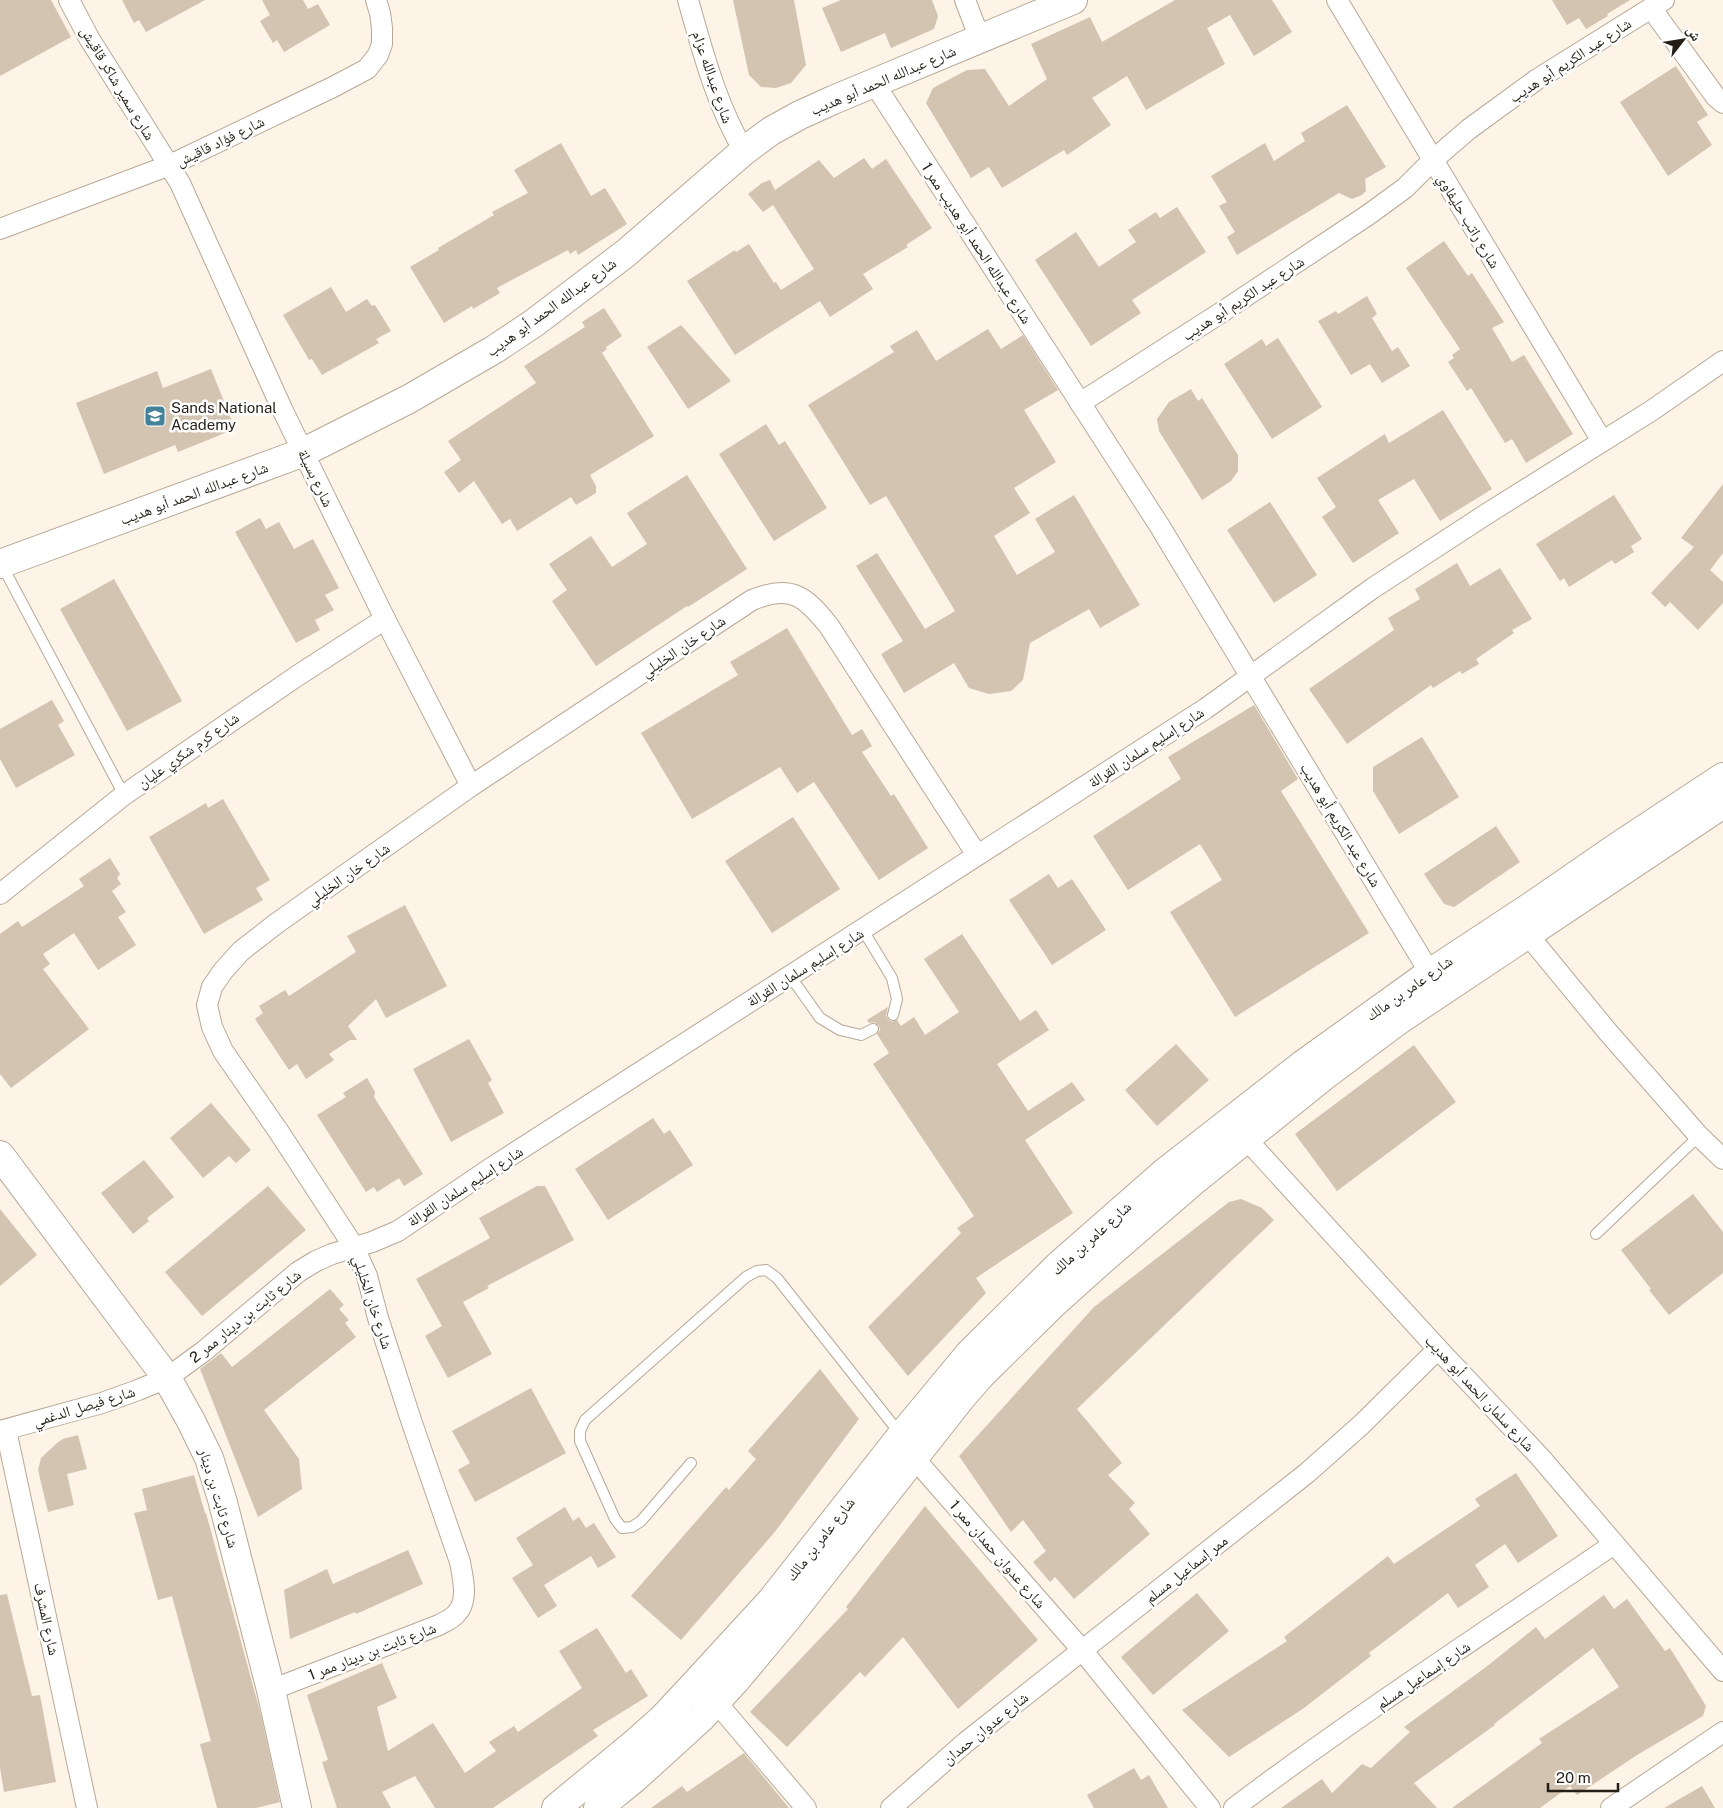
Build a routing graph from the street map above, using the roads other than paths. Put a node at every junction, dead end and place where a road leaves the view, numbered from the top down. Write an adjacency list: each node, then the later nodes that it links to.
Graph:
1 (69, 0): 13 (street, شارع سمير شاكر قاقيش)
2 (376, 0): 13 (street, شارع فؤاد قاقيش)
3 (688, 0): 11 (street, شارع عبدالله عزام)
4 (965, 0): 8 (street)
5 (1073, 0): 8 (street, شارع عبدالله الحمد أبو هديب)
6 (1337, 0): 12 (street, شارع راتب حليفاوي)
7 (1658, 4): 10 (street); 12 (street, شارع عبد الكريم أبو هديب)
8 (980, 39): 9 (street, شارع عبدالله الحمد أبو هديب)
9 (874, 83): 11 (street, شارع عبدالله الحمد أبو هديب); 16 (street, شارع عبدالله الحمد أبو هديب ممر 1)
10 (1723, 103)
11 (744, 151): 18 (street, شارع عبدالله الحمد أبو هديب)
12 (1432, 160): 16 (street, شارع عبد الكريم أبو هديب); 17 (street, شارع راتب حليفاوي)
13 (170, 165): 14 (street, شارع فؤاد قاقيش); 18 (street, شارع بسيلة)
14 (0, 229)
15 (1723, 361): 17 (street)
16 (1080, 403): 21 (street, شارع عبد الكريم أبو هديب)
17 (1602, 441): 21 (street)
18 (304, 452): 19 (street, شارع عبدالله الحمد أبو هديب); 20 (street, شارع بسيلة)
19 (1, 564): 24 (lane)
20 (385, 619): 23 (street, شارع بسيلة); 24 (street, شارع كرم شكري عليان)
21 (1252, 676): 26 (street, شارع إسليم سلمان القرالة); 30 (street, شارع عبد الكريم أبو هديب)
22 (1723, 777): 30 (street, شارع عامر بن مالك)
23 (471, 786): 26 (street, شارع خان الخليلي); 39 (street, شارع خان الخليلي)
24 (124, 795): 27 (street, شارع كرم شكري عليان)
25 (1723, 804): 29 (street, شارع عامر بن مالك)
26 (977, 855): 28 (street, شارع إسليم سلمان القرالة)
27 (0, 894)
28 (864, 930): 31 (street, شارع إسليم سلمان القرالة); 32 (lane)
29 (1528, 934): 34 (street, شارع عامر بن مالك); 35 (street)
30 (1430, 973): 34 (street, شارع عامر بن مالك)
31 (790, 976): 33 (lane); 39 (street, شارع إسليم سلمان القرالة)
32 (893, 1014)
33 (873, 1029)
34 (1238, 1129): 40 (street, شارع سلمان الحمد أبو هديب); 43 (street, شارع عامر بن مالك)
35 (1699, 1136): 37 (street); 38 (lane)
36 (0, 1155): 41 (street, شارع ثابت بن دينار)
37 (1723, 1159)
38 (1596, 1234)
39 (354, 1247): 41 (street, شارع ثابت بن دينار ممر 2); 46 (street, شارع خان الخليلي)
40 (1438, 1349): 45 (street, شارع سلمان الحمد أبو هديب); 47 (street, ممر إسماعيل مسلم)
41 (167, 1378): 42 (street, شارع فيصل الدغمي); 49 (street, شارع ثابت بن دينار)
42 (3, 1430): 52 (street, شارع المشرف)
43 (908, 1447): 44 (lane); 47 (street, شارع عدوان حمدان ممر 1); 50 (street, شارع عامر بن مالك); 54 (street, شارع عامر بن مالك)
44 (690, 1463)
45 (1614, 1544): 48 (street, شارع سلمان الحمد أبو هديب); 59 (street, شارع إسماعيل مسلم)
46 (464, 1600): 49 (street, شارع ثابت بن دينار ممر 1)
47 (1082, 1650): 57 (street, شارع عدوان حمدان); 58 (street)
48 (1723, 1671)
49 (271, 1690): 53 (street, شارع ثابت بن دينار)
50 (716, 1702): 55 (street, شارع عامر بن مالك); 56 (street)
51 (1723, 1732): 60 (street)
52 (87, 1808)
53 (298, 1808)
54 (556, 1808)
55 (598, 1808)
56 (806, 1808)
57 (891, 1808)
58 (1210, 1808)
59 (1234, 1808)
60 (1611, 1808)

